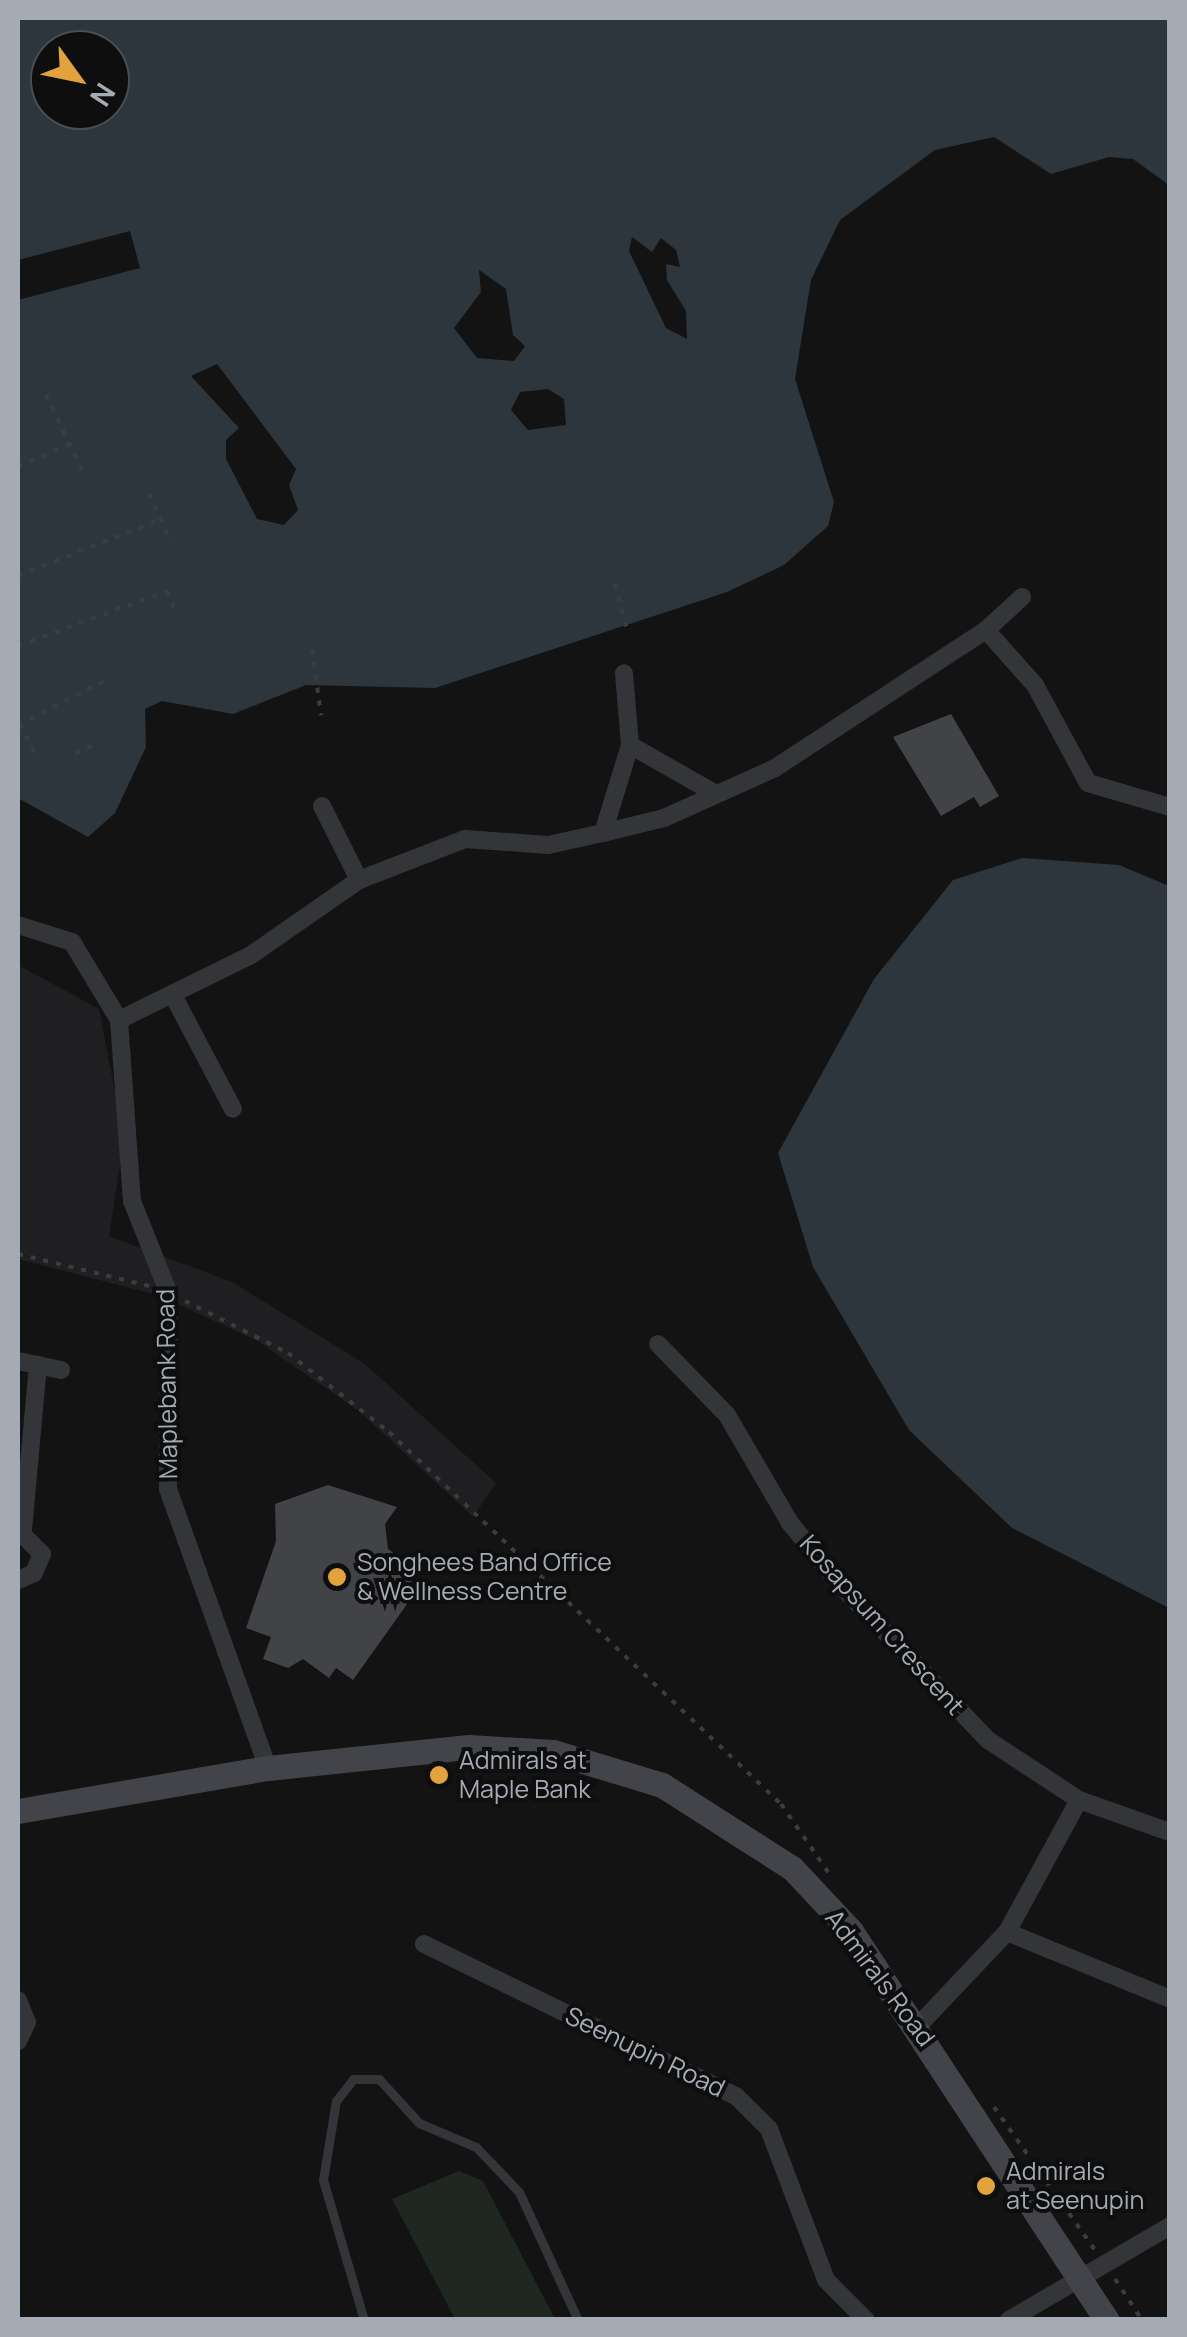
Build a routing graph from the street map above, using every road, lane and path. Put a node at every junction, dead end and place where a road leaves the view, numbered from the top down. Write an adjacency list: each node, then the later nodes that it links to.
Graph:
1 (46, 395): 2 (path)
2 (70, 445): 3 (path); 4 (path)
3 (18, 467)
4 (83, 472)
5 (149, 494): 6 (path)
6 (161, 519): 7 (path); 8 (path)
7 (171, 542)
8 (18, 576)
9 (615, 584): 13 (path)
10 (1022, 596): 12 (street)
11 (174, 610): 14 (path)
12 (986, 630): 24 (street); 26 (street)
13 (628, 633)
14 (18, 646)
15 (312, 649): 18 (path)
16 (624, 674): 21 (street)
17 (104, 681): 19 (path)
18 (321, 715)
19 (19, 724): 23 (path)
20 (93, 745): 22 (path)
21 (630, 745): 24 (street); 27 (street)
22 (75, 753)
23 (38, 760)
24 (716, 794): 27 (street)
25 (322, 806): 28 (street)
26 (1170, 807)
27 (603, 833): 28 (street)
28 (359, 880): 30 (street)
29 (18, 925): 31 (street, Maplebank Road)
30 (175, 999): 31 (street); 32 (street)
31 (118, 1020): 42 (street, Maplebank Road)
32 (233, 1109)
33 (18, 1254): 34 (path)
34 (160, 1290)
35 (178, 1298): 46 (path)
36 (658, 1344): 43 (street, Kosapsum Crescent)
37 (18, 1360): 38 (street)
38 (38, 1365): 39 (street); 40 (street)
39 (61, 1370)
40 (20, 1530): 41 (street)
41 (18, 1580)
42 (268, 1768): 44 (main road, Admirals Road); 51 (main road, Admirals Road)
43 (1079, 1800): 45 (street, Kosapsum Crescent); 47 (street)
44 (18, 1810)
45 (1170, 1832)
46 (842, 1892)
47 (1007, 1932): 49 (street); 51 (street)
48 (424, 1944): 60 (street, Seenupin Road)
49 (1170, 1999)
50 (18, 2000): 52 (street)
51 (918, 2026): 56 (main road, Admirals Road)
52 (18, 2041)
53 (988, 2099): 54 (path)
54 (1078, 2224)
55 (1170, 2226): 56 (street)
56 (1078, 2275): 61 (street); 62 (main road, Admirals Road)
57 (1116, 2280): 63 (path)
58 (364, 2320): 59 (lane)
59 (578, 2320)
60 (866, 2320)
61 (1009, 2320)
62 (1107, 2320)
63 (1142, 2320)

